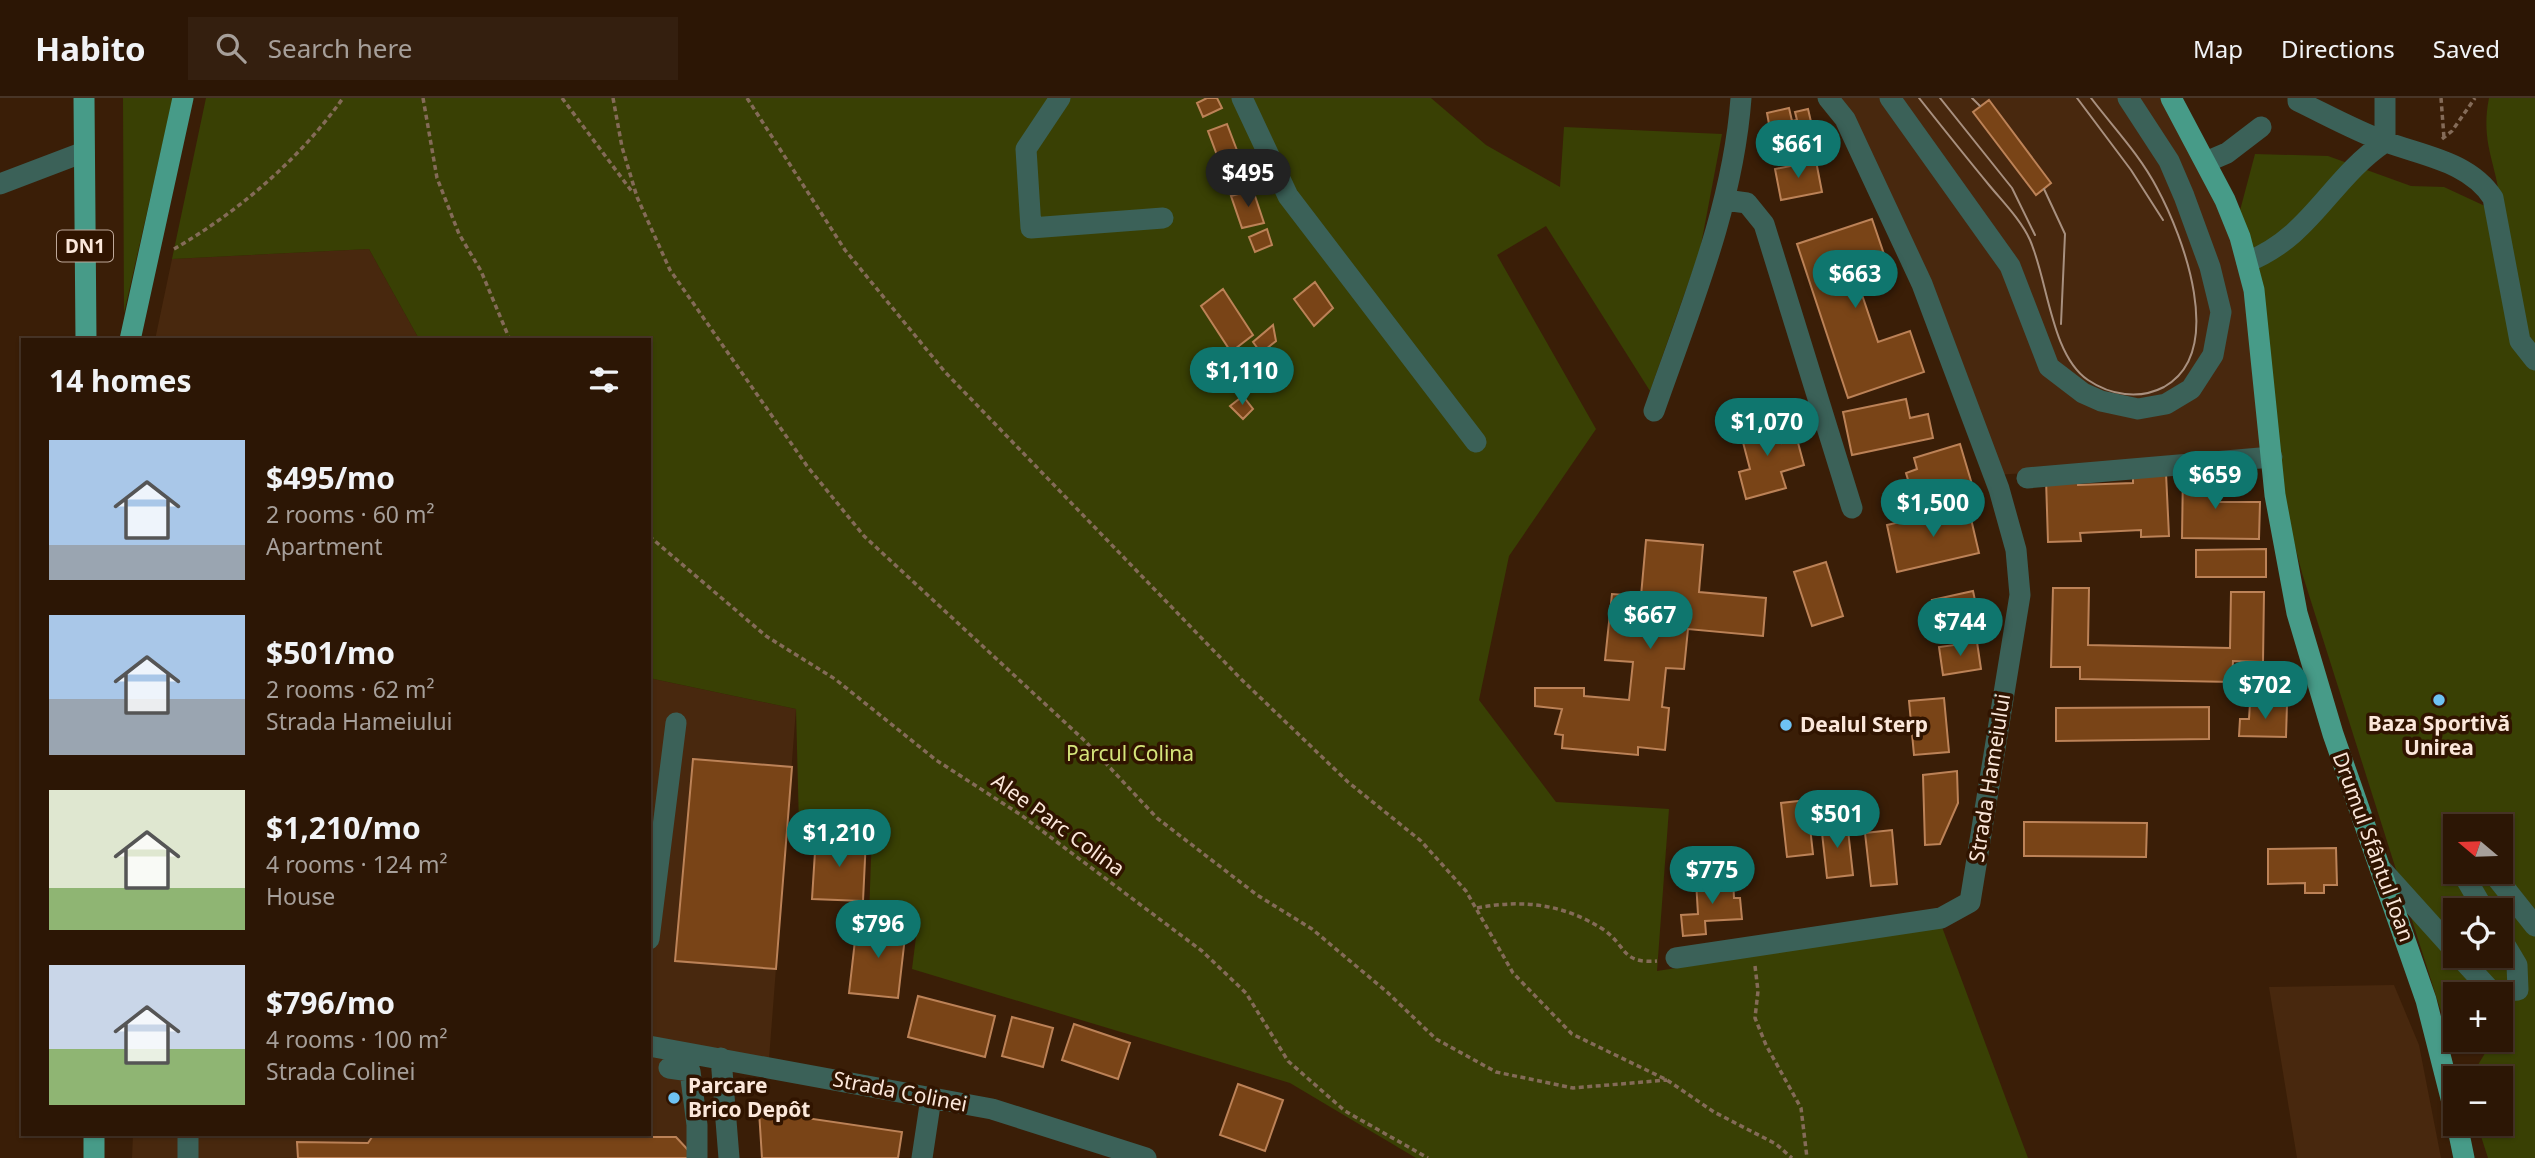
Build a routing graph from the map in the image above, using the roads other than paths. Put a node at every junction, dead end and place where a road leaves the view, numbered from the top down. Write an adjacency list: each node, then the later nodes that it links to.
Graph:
1 (84, 98): 14 (main road, DN1)
2 (183, 98): 21 (main road)
3 (1060, 98): 18 (street)
4 (1242, 98): 24 (street)
5 (1741, 98): 17 (street)
6 (1828, 98): 34 (street, Strada Hameiului)
7 (1890, 98): 8 (street)
8 (2128, 98)
9 (2171, 98): 15 (main road, Drumul Sfântul Ioan)
10 (2385, 98): 13 (street)
11 (2298, 100): 13 (street)
12 (2261, 127): 15 (street)
13 (2385, 142): 19 (street); 22 (street)
14 (84, 152): 16 (street); 20 (main road, DN1)
15 (2206, 162): 19 (main road, Drumul Sfântul Ioan)
16 (0, 184)
17 (1726, 200): 23 (street); 27 (street)
18 (1163, 218)
19 (2247, 262): 25 (main road, Drumul Sfântul Ioan)
20 (86, 338)
21 (130, 338)
22 (2535, 360)
23 (1654, 411)
24 (1476, 442)
25 (2272, 457): 26 (street); 29 (main road, Drumul Sfântul Ioan)
26 (2027, 478)
27 (1852, 508)
28 (676, 723): 31 (street)
29 (2382, 870): 33 (street); 39 (main road, Drumul Sfântul Ioan)
30 (2502, 884): 32 (street)
31 (651, 923)
32 (2535, 926)
33 (2443, 938)
34 (1676, 958)
35 (2513, 958): 36 (street)
36 (2470, 968)
37 (651, 1046): 38 (street, Strada Colinei)
38 (721, 1058): 41 (street, Strada Colinei); 48 (street)
39 (2443, 1067)
40 (668, 1068): 47 (street)
41 (931, 1098): 49 (street); 50 (street, Strada Colinei)
42 (94, 1136): 45 (main road)
43 (188, 1136): 46 (street)
44 (2460, 1136): 51 (main road)
45 (94, 1158)
46 (188, 1158)
47 (697, 1158)
48 (729, 1158)
49 (922, 1158)
50 (1146, 1158)
51 (2465, 1158)

